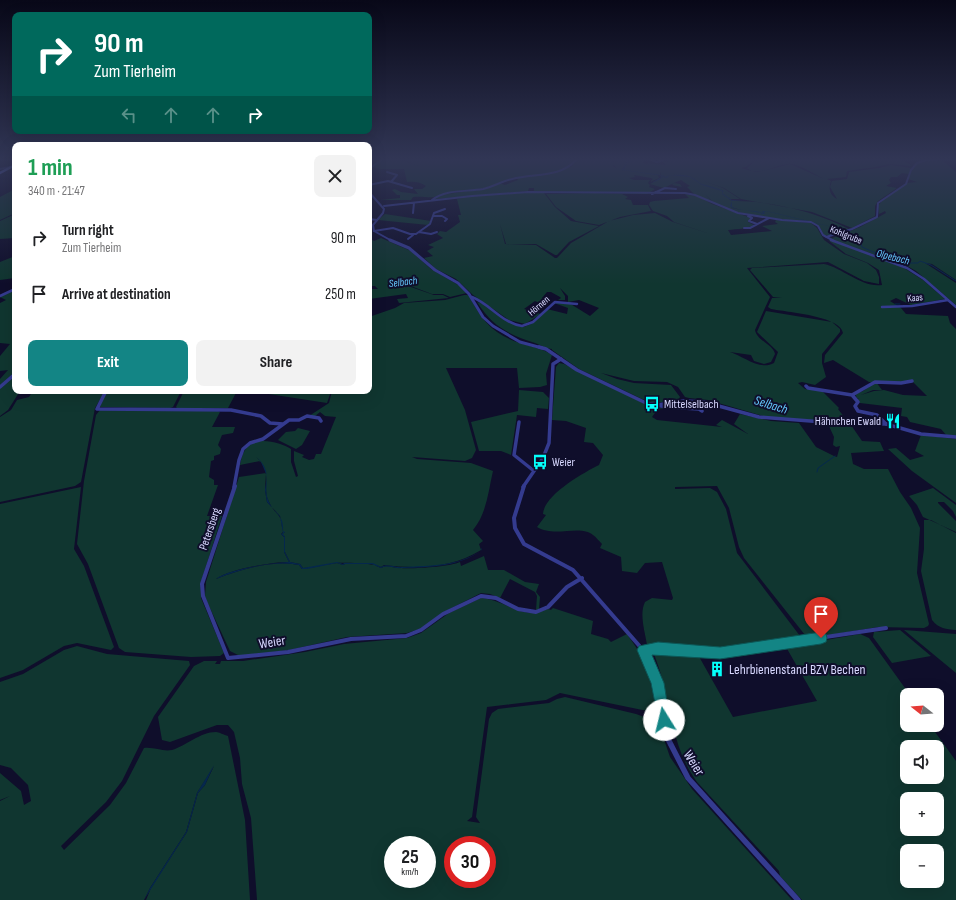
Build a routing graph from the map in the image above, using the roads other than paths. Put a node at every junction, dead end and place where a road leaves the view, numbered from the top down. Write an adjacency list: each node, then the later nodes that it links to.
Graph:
1 (377, 200): 6 (street)
2 (432, 200): 5 (street)
3 (707, 200): 9 (street, Kohlgrube)
4 (882, 200): 23 (street)
5 (414, 203): 6 (street); 8 (street)
6 (384, 206): 13 (street)
7 (445, 210): 10 (street)
8 (413, 213)
9 (738, 213): 11 (street, Kohlgrube); 16 (street)
10 (433, 216): 14 (street); 20 (street)
11 (769, 218): 16 (street); 23 (street, Kohlgrube)
12 (372, 219): 13 (street)
13 (377, 220): 19 (street)
14 (445, 221)
15 (396, 224): 17 (street)
16 (757, 224): 18 (street)
17 (393, 228): 19 (street); 22 (street)
18 (744, 228)
19 (374, 231): 27 (street)
20 (419, 232): 21 (street); 22 (street)
21 (437, 232)
22 (413, 235): 24 (street)
23 (826, 237): 28 (street, Kohlgrube)
24 (408, 239)
25 (12, 291): 26 (street)
26 (0, 296)
27 (472, 297): 29 (street, Hörnen); 32 (street)
28 (948, 300): 30 (street, Kaas); 31 (street, Kohlgrube)
29 (577, 304)
30 (882, 307)
31 (956, 307)
32 (560, 359): 39 (street); 46 (street, Weier)
33 (12, 376): 35 (street)
34 (912, 381): 38 (street)
35 (0, 386)
36 (806, 386): 38 (street)
37 (104, 394): 43 (street)
38 (852, 395): 44 (street)
39 (652, 404): 40 (street); 44 (street)
40 (702, 411)
41 (321, 421): 43 (street, Petersberg)
42 (519, 422): 46 (street)
43 (283, 424): 50 (street, Petersberg)
44 (886, 424): 45 (street)
45 (956, 437)
46 (534, 471): 47 (street, Weier)
47 (582, 578): 49 (street, Weier); 50 (street, Weier)
48 (886, 628): 49 (street)
49 (643, 650): 51 (street, Weier)
50 (228, 658)
51 (798, 900)

